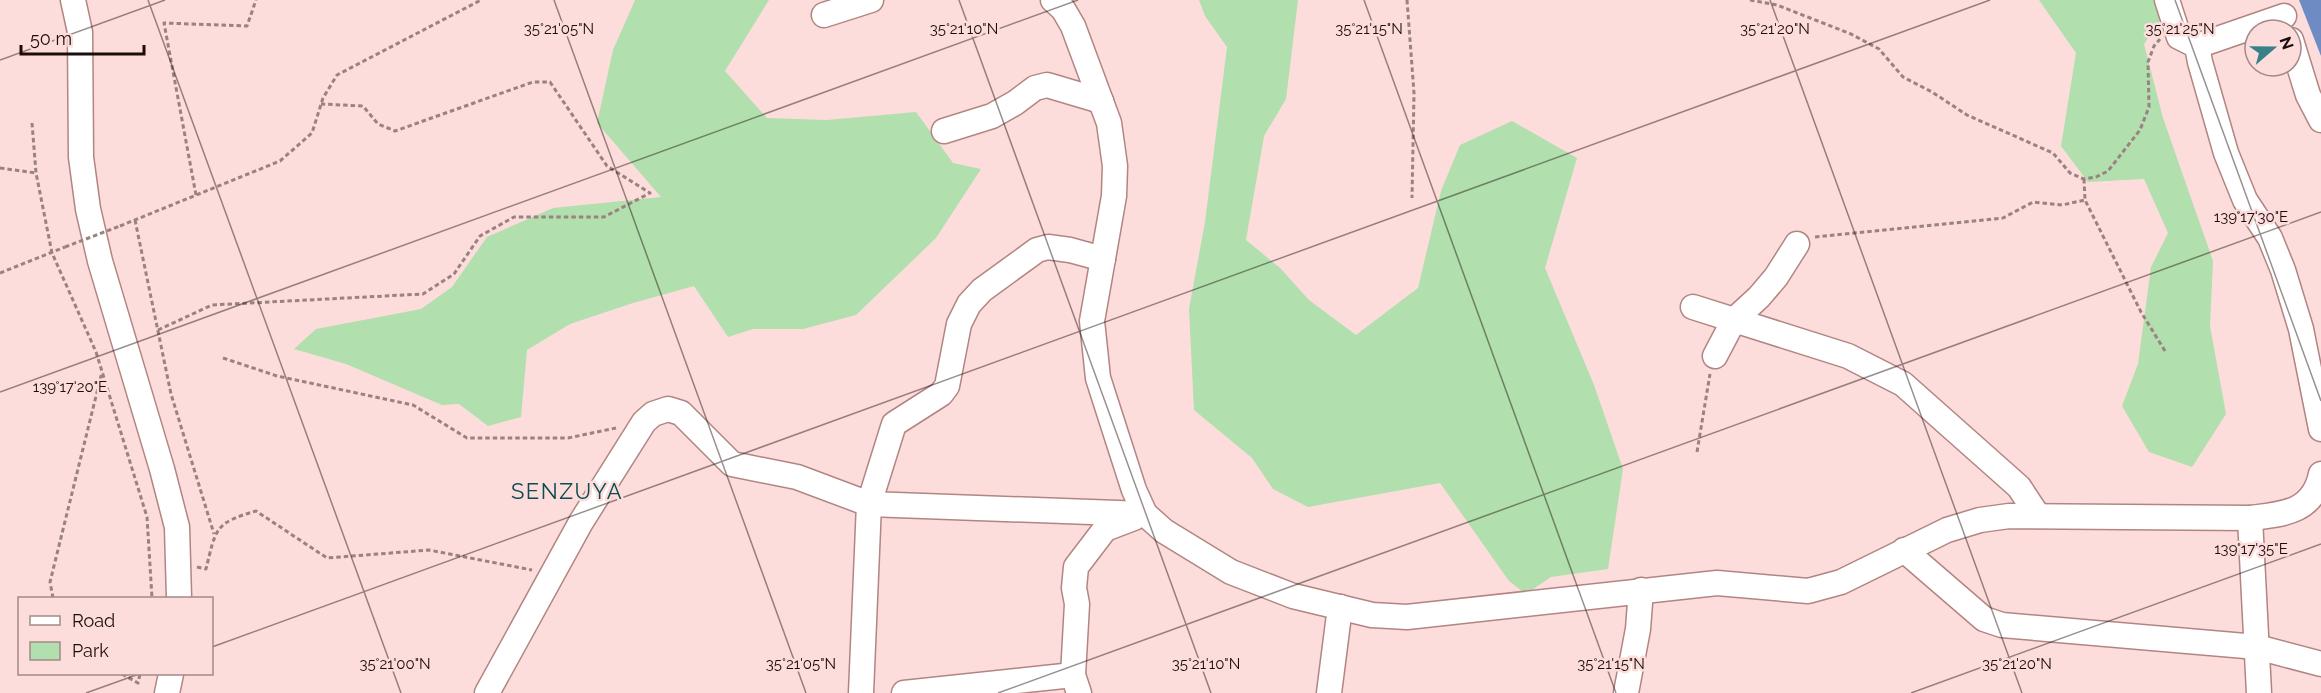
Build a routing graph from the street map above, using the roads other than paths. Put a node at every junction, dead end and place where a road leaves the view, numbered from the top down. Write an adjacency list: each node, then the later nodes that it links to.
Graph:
1 (73, 0): 25 (street)
2 (871, 0): 5 (street)
3 (1053, 0): 9 (street)
4 (2171, 10): 7 (street)
5 (824, 15)
6 (2284, 15): 7 (street)
7 (2198, 46): 17 (street)
8 (2303, 78): 10 (street)
9 (1101, 101): 11 (street); 13 (street)
10 (2321, 120)
11 (944, 131)
12 (1797, 244): 15 (street)
13 (1103, 259): 19 (street); 20 (street)
14 (1693, 308): 15 (street)
15 (1734, 320): 16 (street); 21 (street)
16 (1715, 356)
17 (2321, 429)
18 (2321, 474): 22 (street)
19 (868, 504): 20 (street); 30 (street); 31 (street)
20 (1145, 514): 26 (street); 29 (street)
21 (2038, 516): 22 (street); 23 (street)
22 (2250, 518): 27 (street)
23 (1904, 550): 24 (street); 27 (street)
24 (1641, 590): 26 (street); 34 (street)
25 (179, 597)
26 (1340, 607): 33 (street)
27 (2257, 648): 28 (street); 35 (street)
28 (2321, 664)
29 (1079, 687): 32 (street)
30 (487, 693)
31 (861, 693)
32 (904, 693)
33 (1329, 693)
34 (1626, 693)
35 (2259, 693)

